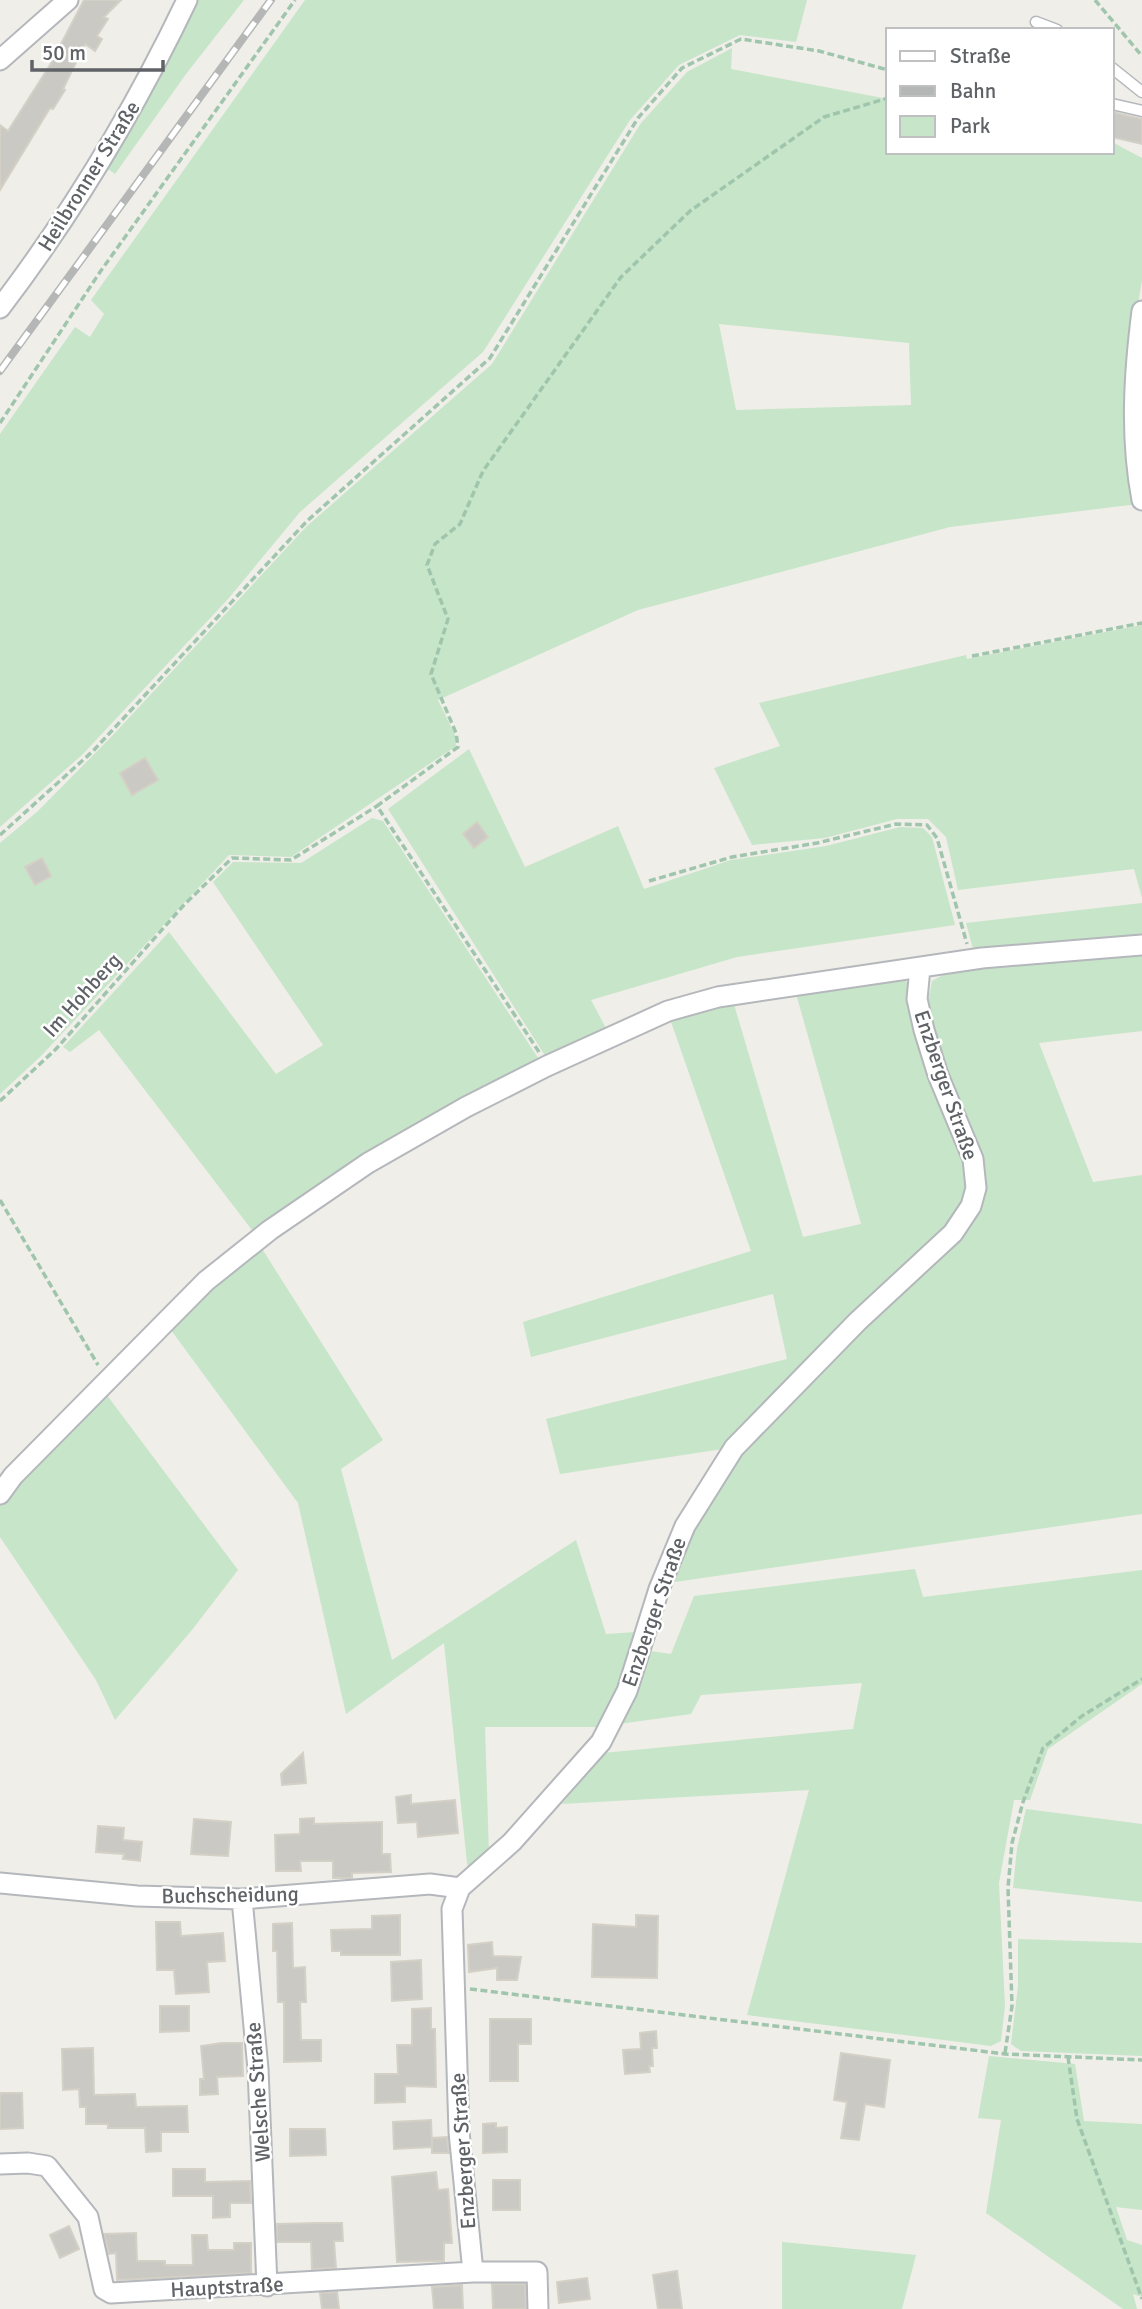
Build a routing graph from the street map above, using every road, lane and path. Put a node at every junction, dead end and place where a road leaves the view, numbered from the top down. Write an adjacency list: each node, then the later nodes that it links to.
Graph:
1 (68, 0): 8 (street)
2 (187, 0): 15 (street, Heilbronner Straße)
3 (295, 0): 17 (path)
4 (1095, 0): 7 (path)
5 (1036, 22): 6 (lane)
6 (1052, 28)
7 (1142, 56)
8 (0, 60)
9 (886, 69): 22 (path)
10 (1114, 70): 11 (lane)
11 (1142, 92)
12 (886, 99): 21 (path, Im Hohberg)
13 (1114, 104): 14 (lane)
14 (1142, 111)
15 (0, 308)
16 (1142, 311): 18 (street)
17 (0, 423)
18 (1142, 500)
19 (1142, 622): 20 (path)
20 (972, 656)
21 (377, 806): 27 (path); 28 (path, Im Hohberg)
22 (0, 835)
23 (649, 881): 25 (path)
24 (1142, 945): 25 (street)
25 (971, 959): 26 (street)
26 (919, 968): 27 (street); 34 (street, Enzberger Straße)
27 (547, 1066): 30 (street)
28 (0, 1101)
29 (0, 1200): 30 (path)
30 (110, 1376): 31 (street)
31 (0, 1494)
32 (1142, 1679): 37 (path)
33 (0, 1882): 35 (street, Buchscheidung)
34 (460, 1888): 35 (street, Buchscheidung); 36 (street, Enzberger Straße)
35 (242, 1899): 42 (street, Welsche Straße)
36 (454, 1987): 37 (path); 41 (street, Enzberger Straße)
37 (1005, 2054): 38 (path)
38 (1068, 2057): 39 (path); 43 (path)
39 (1142, 2060)
40 (0, 2164): 42 (street, Hauptstraße)
41 (472, 2272): 42 (street, Hauptstraße); 44 (street, Hauptstraße)
42 (267, 2286)
43 (1142, 2299)
44 (538, 2309)

